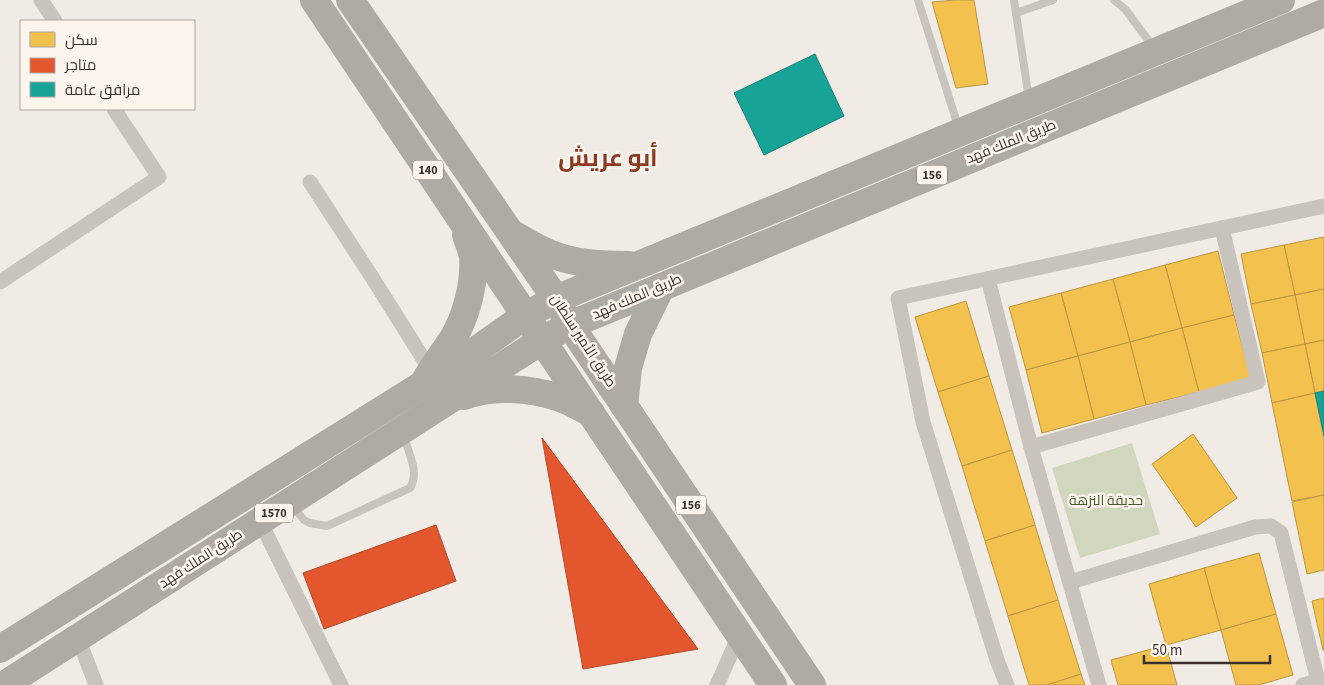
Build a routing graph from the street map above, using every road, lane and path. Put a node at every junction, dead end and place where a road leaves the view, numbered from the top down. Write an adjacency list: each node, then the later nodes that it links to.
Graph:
1 (41, 0): 11 (street)
2 (314, 0): 18 (highway, 140)
3 (350, 0): 20 (highway, طريق الأمير سلطان / 140)
4 (918, 0): 15 (lane)
5 (1014, 0): 9 (lane)
6 (1053, 0): 9 (lane)
7 (1114, 0): 12 (lane)
8 (1280, 0): 12 (highway, طريق الملك فهد / 156)
9 (1016, 13): 13 (lane)
10 (1324, 16): 24 (highway, طريق الملك فهد / 156)
11 (54, 20)
12 (1156, 51): 13 (highway, طريق الملك فهد / 156)
13 (1030, 104): 15 (highway, طريق الملك فهد / 156)
14 (115, 110): 23 (street)
15 (960, 132): 21 (highway, طريق الملك فهد / 156)
16 (310, 182): 29 (street)
17 (1324, 206): 19 (street)
18 (459, 215): 26 (highway, 140); 29 (highway)
19 (1222, 228): 22 (street); 34 (street)
20 (510, 233): 21 (highway); 25 (highway, طريق الأمير سلطان / 140)
21 (640, 264): 25 (highway, طريق الملك فهد / 156)
22 (988, 279): 34 (street); 48 (street)
23 (0, 282)
24 (661, 287): 27 (highway, طريق الملك فهد / 156); 31 (highway)
25 (556, 299): 26 (highway, طريق الملك فهد / 156); 27 (highway, طريق الأمير سلطان / 140)
26 (526, 315): 28 (highway, 140); 29 (highway, طريق الملك فهد / 1570)
27 (570, 325): 28 (highway, طريق الملك فهد / 156); 31 (highway, طريق الأمير سلطان / 156)
28 (542, 340): 30 (highway, طريق الملك فهد / 1570); 32 (highway, 156)
29 (427, 378): 40 (highway, طريق الملك فهد / 1570)
30 (440, 406): 32 (highway); 33 (highway, طريق الملك فهد / 1570)
31 (624, 406): 47 (highway, طريق الأمير سلطان / 156)
32 (592, 414): 38 (highway, 156)
33 (402, 430): 35 (highway, طريق الملك فهد / 1570); 35 (lane)
34 (1031, 448): 37 (street)
35 (289, 503): 36 (highway, طريق الملك فهد / 1570)
36 (260, 522): 39 (highway, طريق الملك فهد / 1570); 43 (street)
37 (1070, 582): 41 (street); 49 (street)
38 (739, 636): 42 (highway, 156); 46 (street)
39 (78, 638): 44 (highway, طريق الملك فهد / 1570); 45 (street)
40 (0, 649)
41 (1321, 680): 50 (street)
42 (769, 682)
43 (337, 684)
44 (4, 685)
45 (96, 685)
46 (718, 685)
47 (812, 685)
48 (1007, 685)
49 (1099, 685)
50 (1303, 685)

